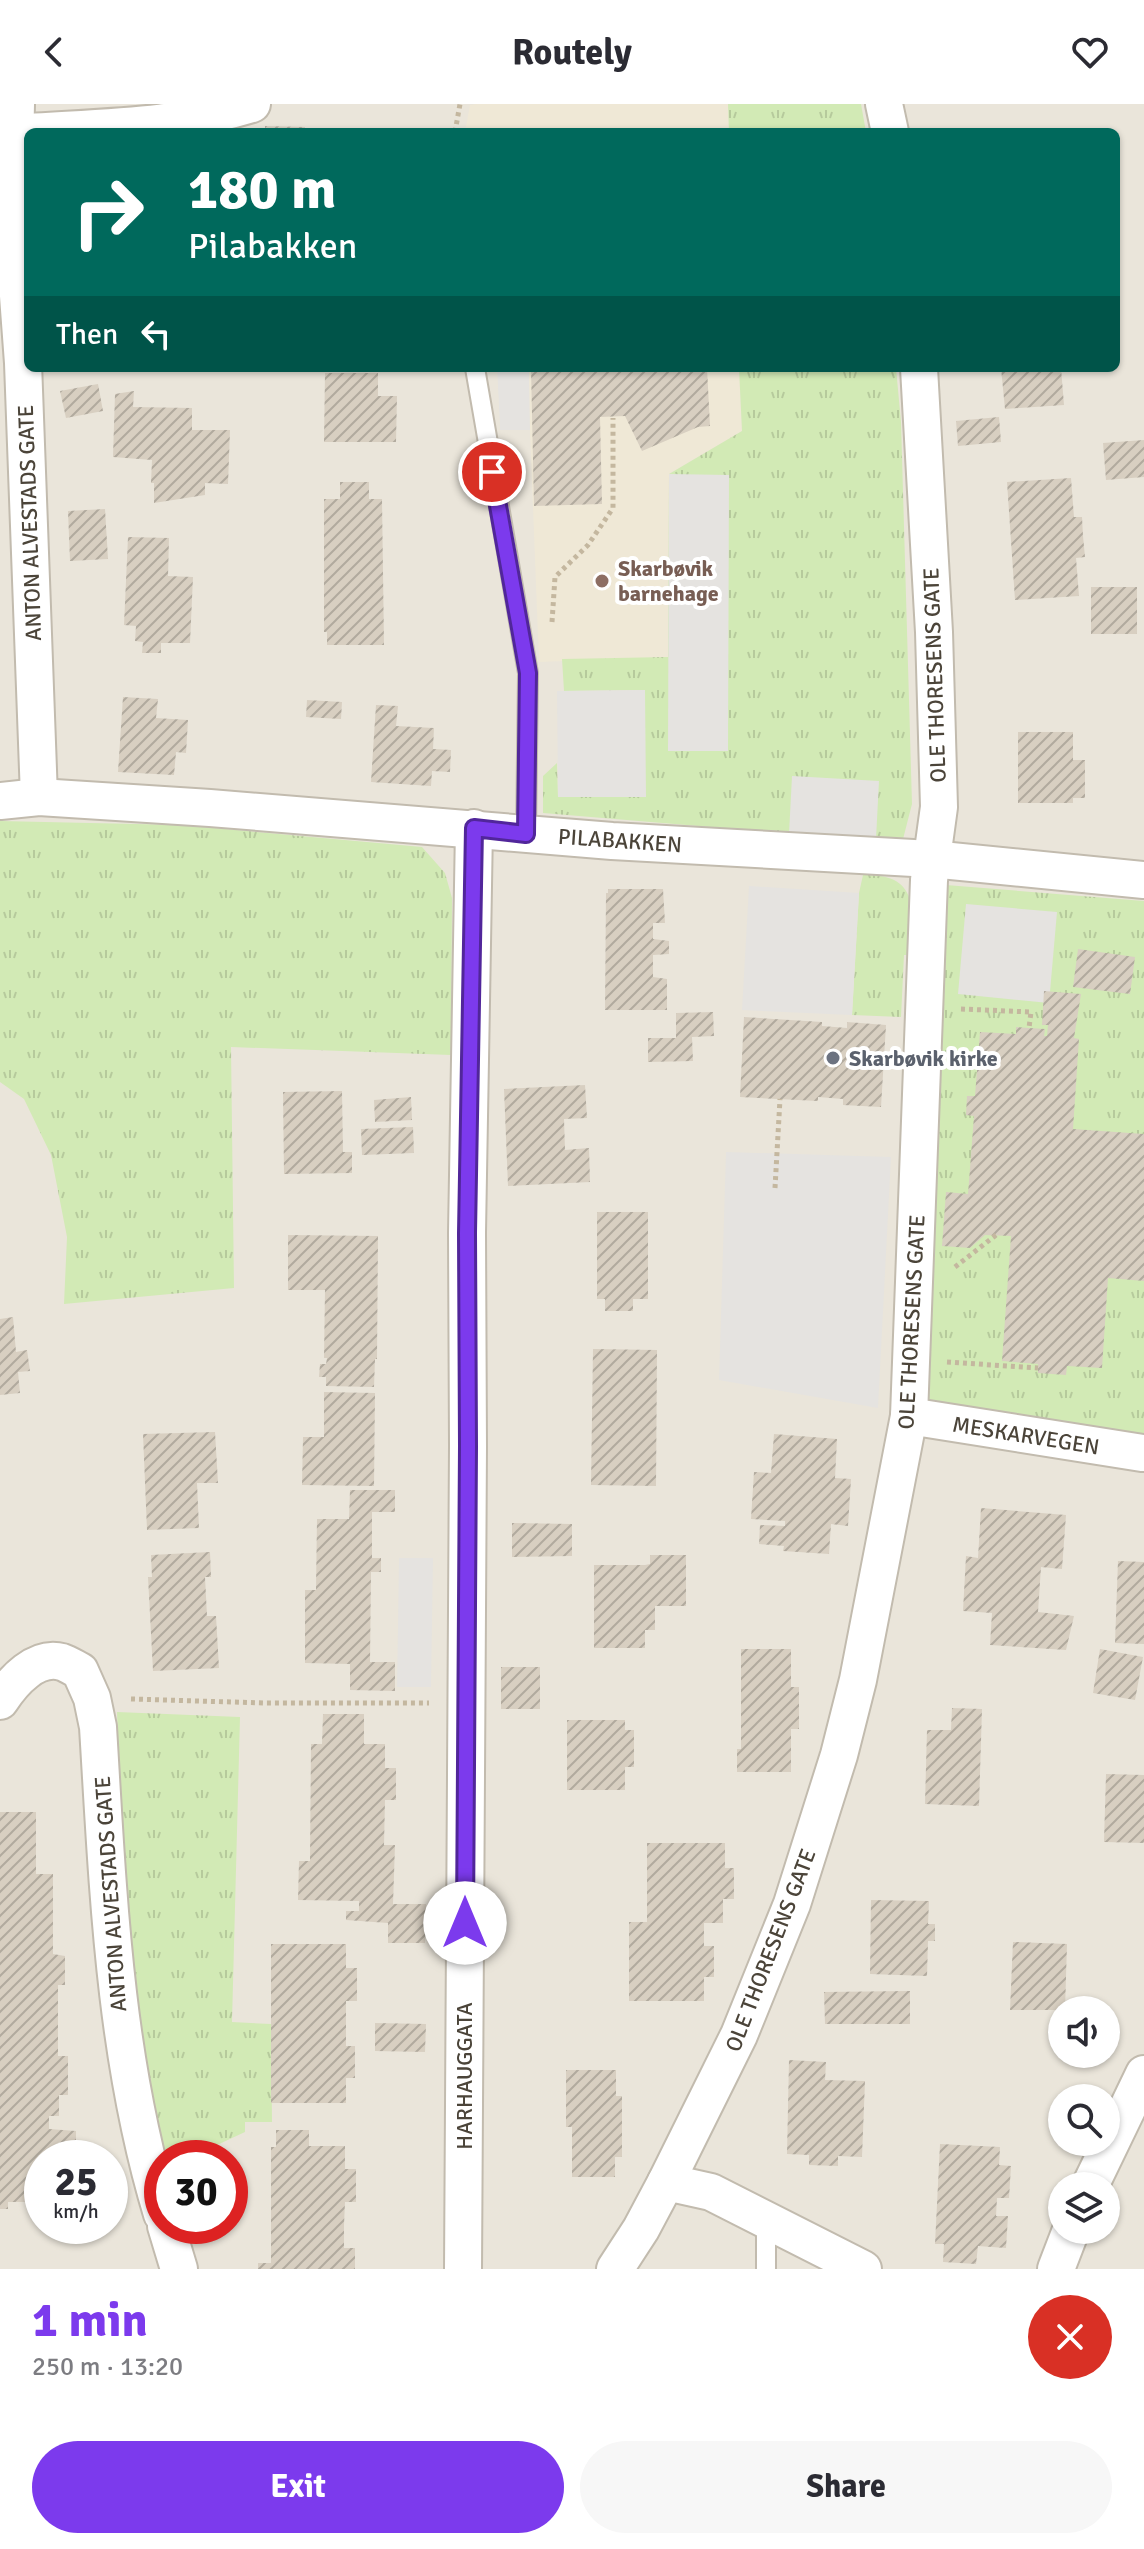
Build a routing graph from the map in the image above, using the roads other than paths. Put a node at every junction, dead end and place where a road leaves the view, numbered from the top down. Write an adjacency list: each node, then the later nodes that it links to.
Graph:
1 (252, 104): 3 (street)
2 (884, 104): 4 (street)
3 (15, 118): 7 (street, ANTON ALVESTADS GATE)
4 (889, 128)
5 (476, 372): 10 (lane)
6 (919, 372): 11 (street, OLE THORESENS GATE)
7 (39, 797): 8 (street, PILABAKKEN); 9 (street, PILABAKKEN)
8 (0, 801)
9 (474, 828): 10 (street, PILABAKKEN); 24 (street, HARHAUGGATA)
10 (526, 834): 11 (street, PILABAKKEN)
11 (931, 859): 12 (street, PILABAKKEN); 13 (street, OLE THORESENS GATE)
12 (1144, 880)
13 (909, 1416): 14 (street, MESKARVEGEN); 19 (street, OLE THORESENS GATE)
14 (1143, 1444)
15 (0, 1701): 17 (street, ANTON ALVESTADS GATE)
16 (1144, 2074): 18 (street)
17 (144, 2144)
18 (1097, 2172)
19 (666, 2182): 20 (street); 25 (street, OLE THORESENS GATE)
20 (766, 2221): 26 (lane); 27 (street)
21 (171, 2244): 23 (street)
22 (1066, 2244): 28 (street)
23 (179, 2269)
24 (463, 2269)
25 (615, 2269)
26 (766, 2269)
27 (863, 2269)
28 (1056, 2269)

